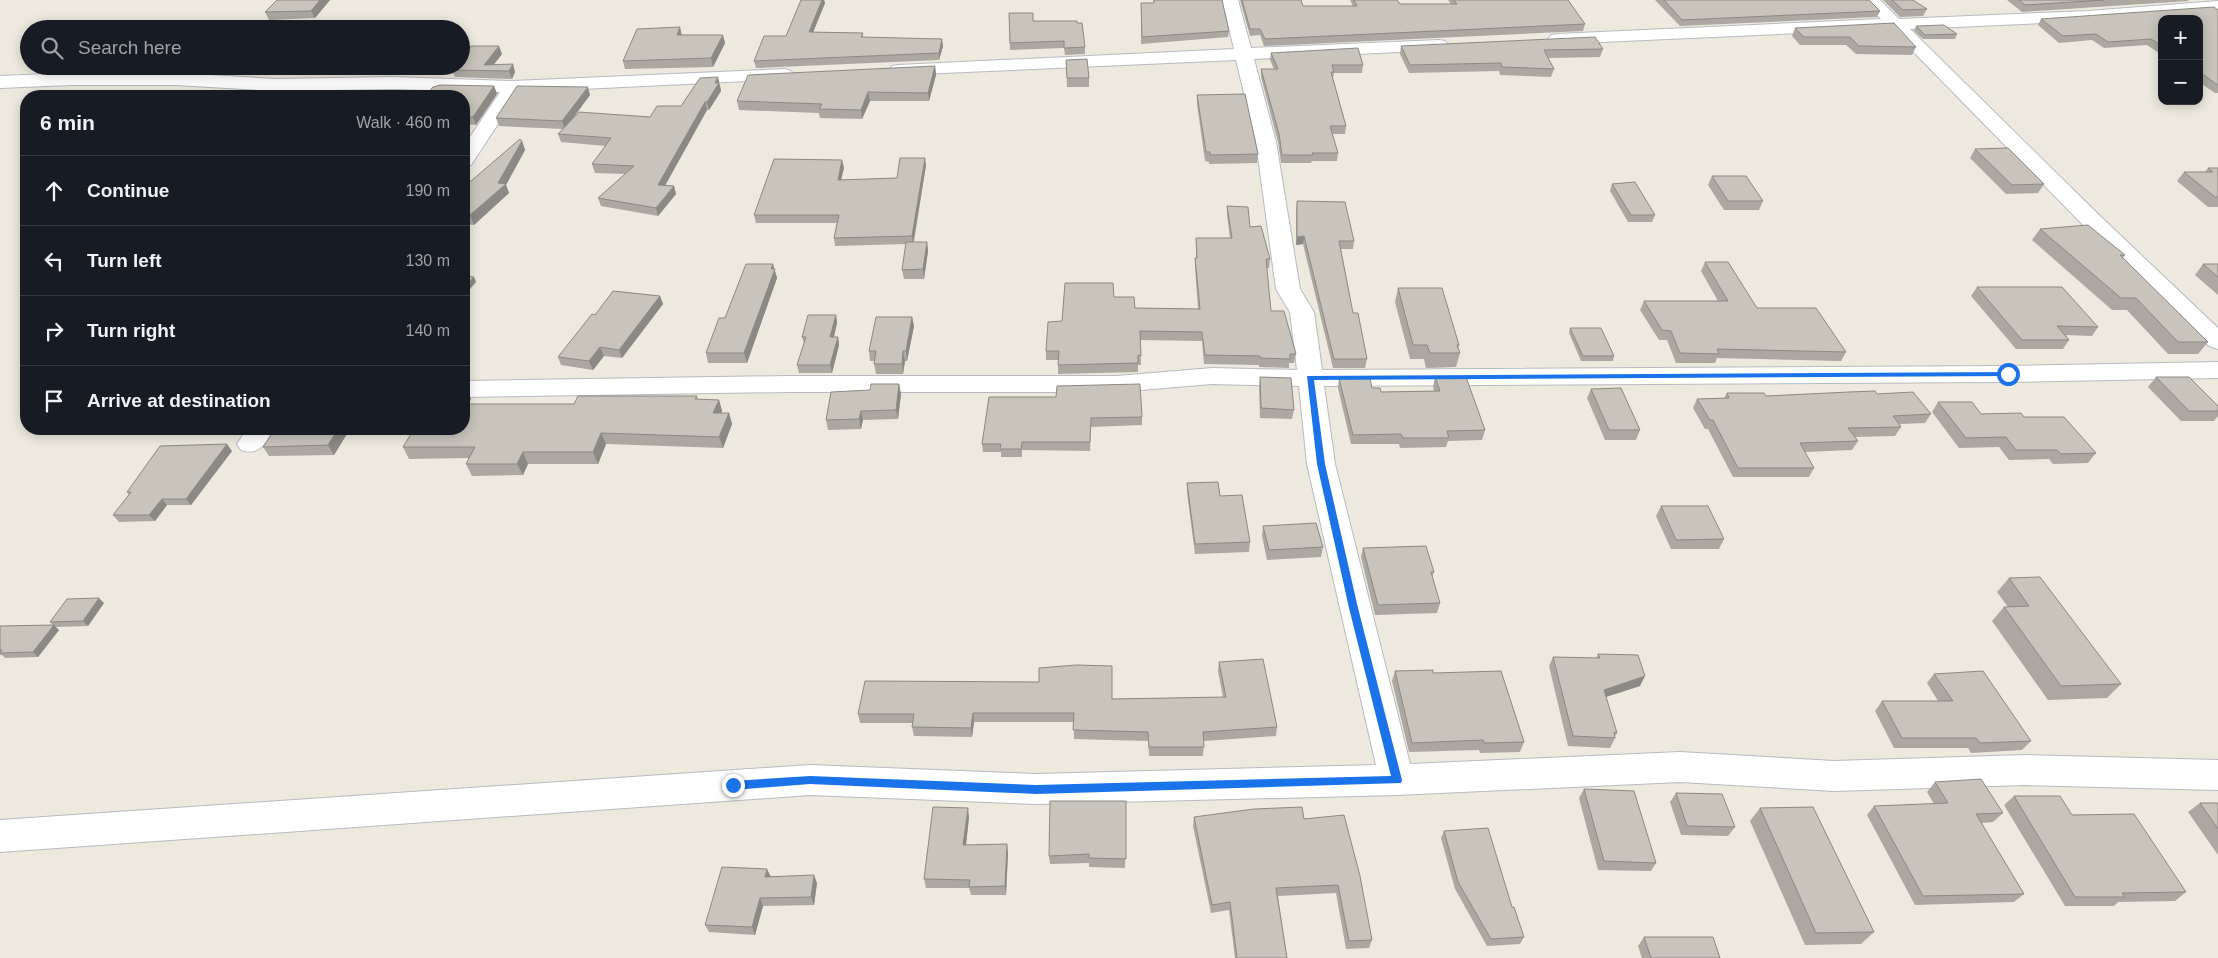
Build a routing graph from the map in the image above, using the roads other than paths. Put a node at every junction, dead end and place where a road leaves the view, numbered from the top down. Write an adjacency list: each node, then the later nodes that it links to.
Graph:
1 (1230, 0): 7 (street)
2 (1870, 0): 4 (street)
3 (2218, 6): 4 (street)
4 (1895, 24): 5 (street); 13 (street)
5 (1535, 40)
6 (1457, 44): 7 (street)
7 (1242, 54): 8 (street); 15 (street)
8 (883, 70)
9 (803, 74): 11 (street)
10 (0, 82): 11 (street)
11 (513, 87): 12 (street)
12 (470, 152)
13 (2218, 341)
14 (2218, 370): 15 (street)
15 (1310, 378): 16 (street); 18 (street)
16 (470, 389)
17 (2218, 775): 18 (street)
18 (1397, 780): 19 (street)
19 (0, 836)

